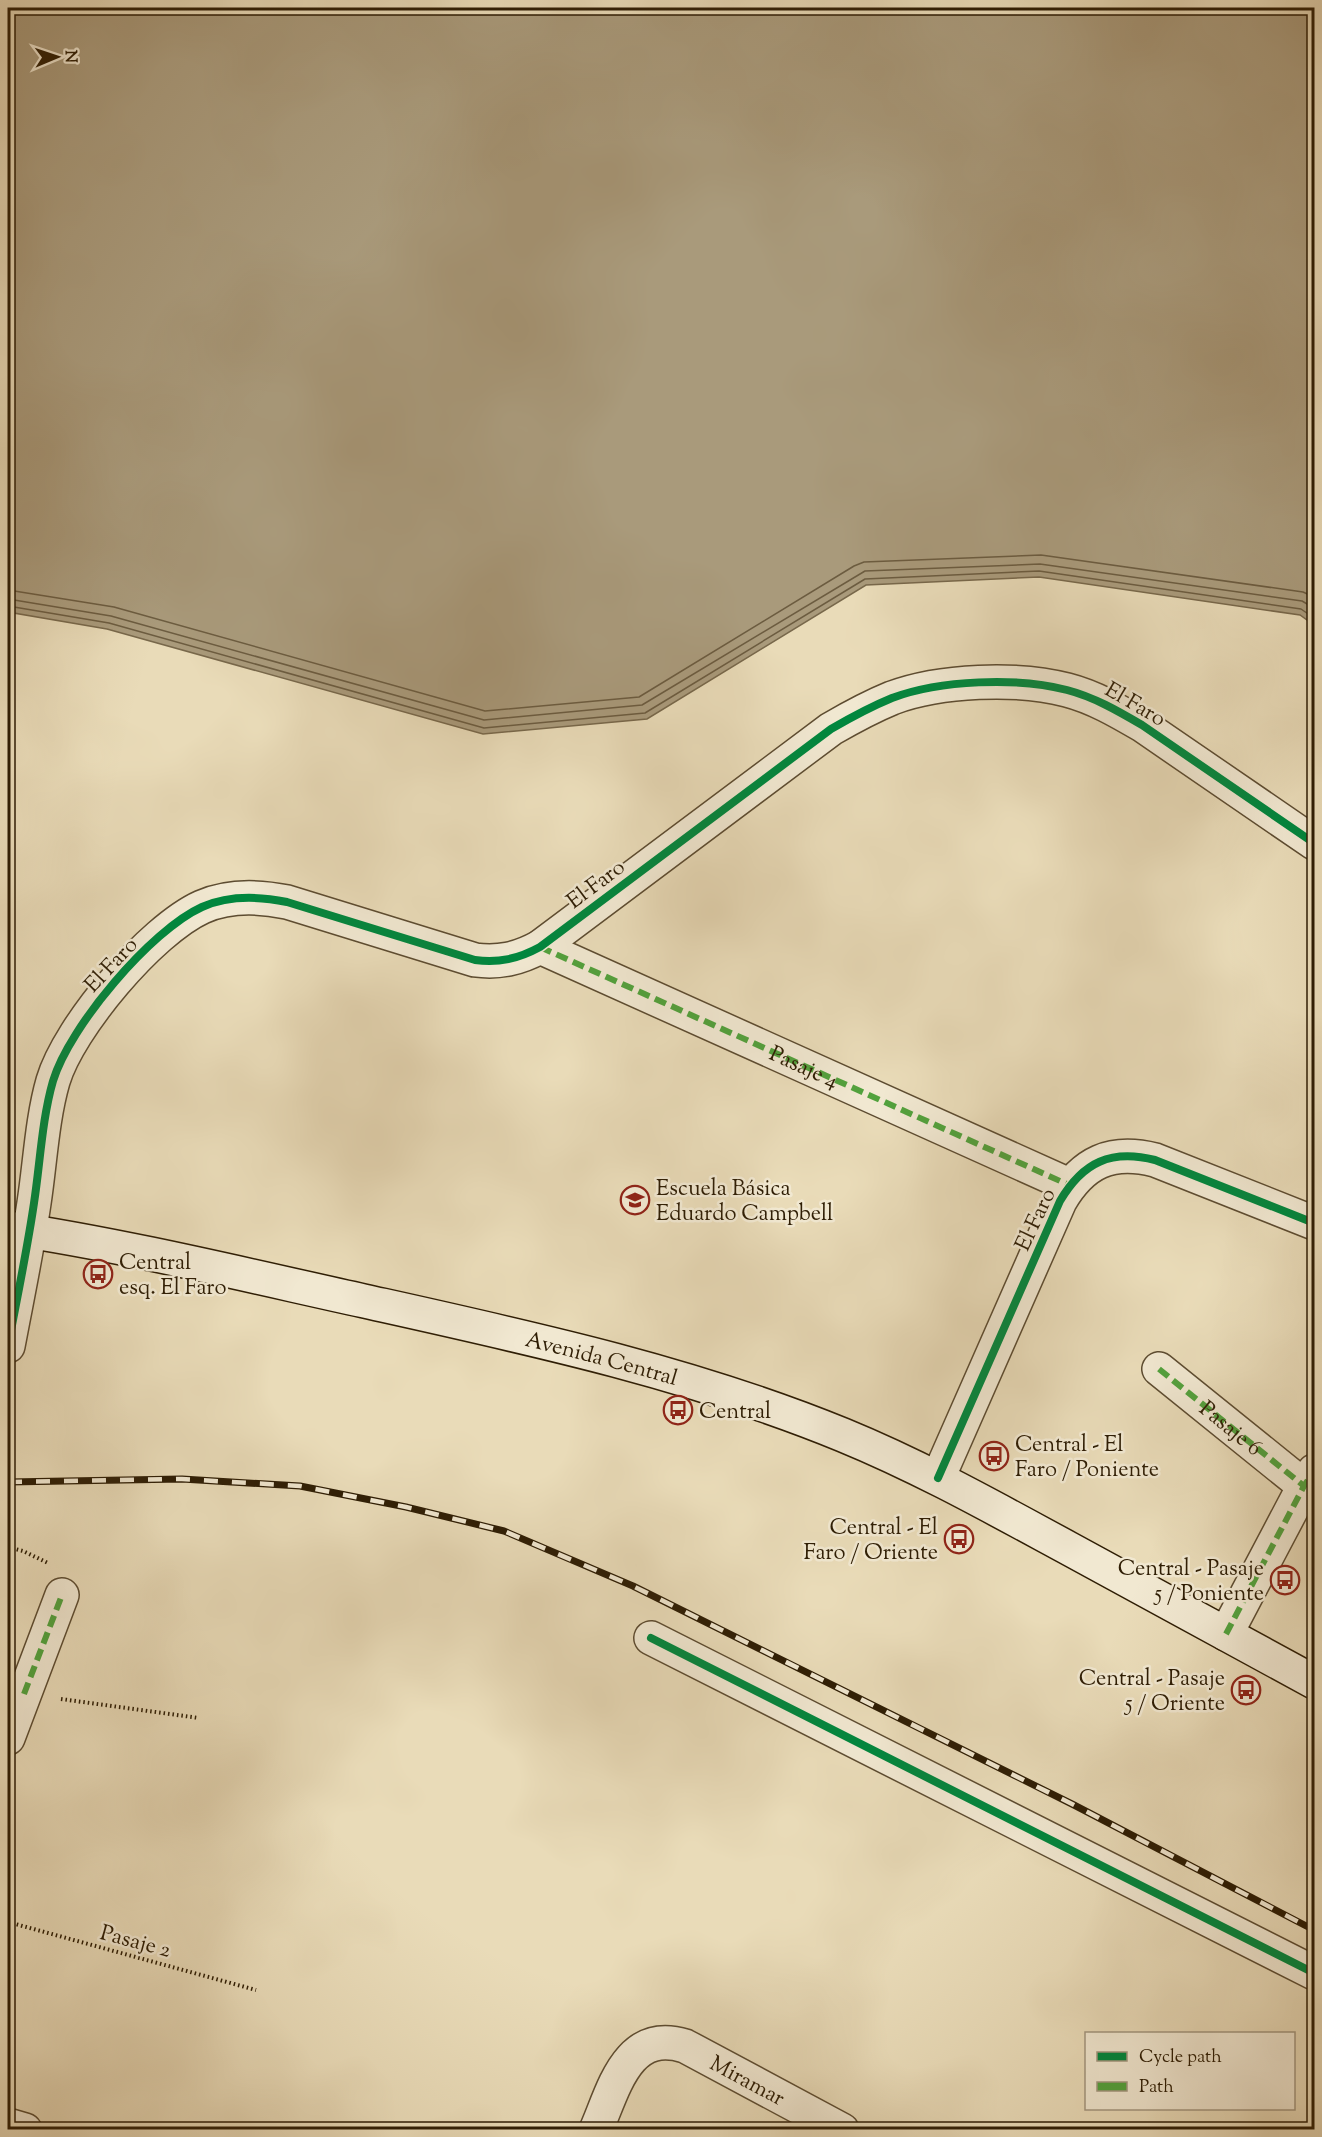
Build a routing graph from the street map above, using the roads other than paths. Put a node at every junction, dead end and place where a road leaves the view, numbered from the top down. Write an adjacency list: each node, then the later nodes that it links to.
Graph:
1 (1314, 843): 2 (street, El Faro)
2 (540, 947): 3 (street, Pasaje 4); 5 (street, El Faro)
3 (1070, 1185): 4 (street, El Faro); 9 (street, El Faro)
4 (1314, 1223)
5 (19, 1229): 6 (street, El Faro); 9 (street, Avenida Central)
6 (8, 1346)
7 (1159, 1369): 8 (street, Pasaje 6)
8 (1309, 1478): 11 (street)
9 (938, 1479): 11 (street, Avenida Central)
10 (62, 1595): 14 (street)
11 (1226, 1634): 13 (street, Avenida Central)
12 (651, 1638): 15 (street)
13 (1314, 1682)
14 (8, 1738)
15 (1314, 1973)
16 (8, 2125): 17 (street)
17 (25, 2130)
18 (596, 2130): 19 (street, Miramar)
19 (843, 2130)

